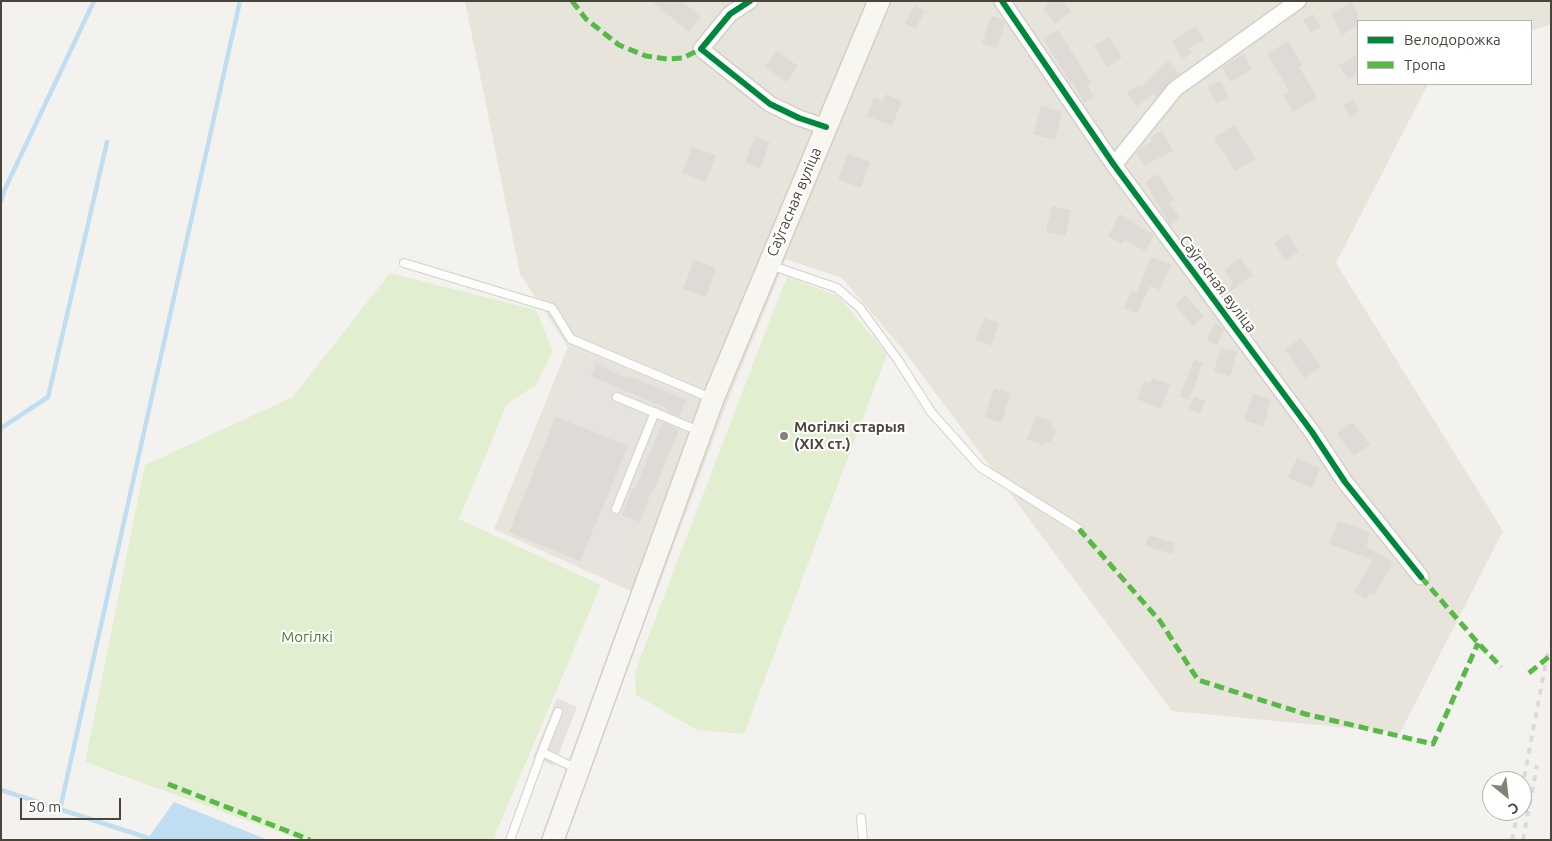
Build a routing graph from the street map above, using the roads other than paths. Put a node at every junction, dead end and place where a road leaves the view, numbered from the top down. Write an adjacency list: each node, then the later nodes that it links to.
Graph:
1 (750, 1): 5 (street)
2 (879, 1): 5 (main road, Саўгасная вуліца)
3 (1002, 1): 6 (street, Саўгасная вуліца)
4 (1289, 4): 6 (street)
5 (826, 128): 8 (main road, Саўгасная вуліца)
6 (1114, 165): 15 (street, Саўгасная вуліца)
7 (404, 263): 10 (lane)
8 (768, 264): 10 (main road, Саўгасная вуліца); 14 (lane)
9 (617, 397): 11 (lane)
10 (713, 399): 12 (main road, Саўгасная вуліца)
11 (655, 412): 12 (lane); 13 (lane)
12 (700, 432): 18 (main road, Саўгасная вуліца)
13 (616, 509)
14 (1079, 528)
15 (1422, 577)
16 (558, 712): 17 (lane)
17 (542, 752): 18 (lane); 20 (lane)
18 (578, 770): 21 (main road, Саўгасная вуліца)
19 (861, 818): 22 (lane)
20 (510, 840)
21 (553, 840)
22 (863, 840)

